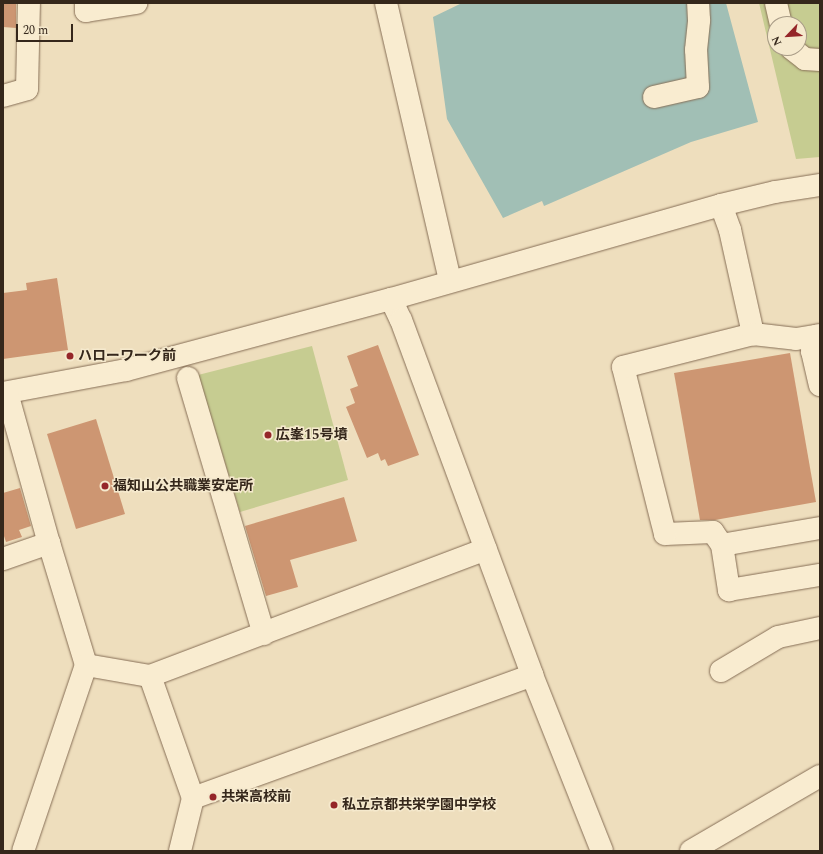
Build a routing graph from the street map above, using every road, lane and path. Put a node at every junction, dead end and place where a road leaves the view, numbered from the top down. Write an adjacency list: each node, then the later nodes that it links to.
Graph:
1 (29, 3): 10 (street)
2 (86, 3): 3 (street)
3 (136, 3)
4 (698, 3): 11 (street)
5 (776, 3): 7 (street)
6 (391, 5): 14 (street)
7 (779, 16)
8 (801, 56): 9 (street)
9 (820, 60)
10 (3, 96)
11 (654, 96)
12 (819, 190): 13 (street)
13 (721, 205): 14 (street); 16 (street)
14 (450, 281): 15 (street)
15 (391, 299): 20 (street); 24 (street)
16 (754, 334): 17 (street); 23 (street)
17 (818, 335): 19 (street)
18 (188, 378): 28 (street)
19 (820, 385)
20 (5, 393): 22 (street)
21 (820, 528): 23 (street)
22 (49, 543): 25 (street); 29 (street)
23 (722, 545): 26 (street)
24 (486, 549): 28 (street); 31 (street)
25 (3, 559)
26 (820, 575)
27 (820, 628): 30 (street)
28 (264, 634): 32 (street)
29 (86, 665): 32 (street); 35 (street)
30 (721, 671)
31 (532, 675): 34 (street); 37 (street)
32 (150, 676): 34 (street)
33 (820, 776): 38 (street)
34 (193, 798): 36 (street)
35 (23, 851)
36 (180, 851)
37 (602, 851)
38 (690, 851)

